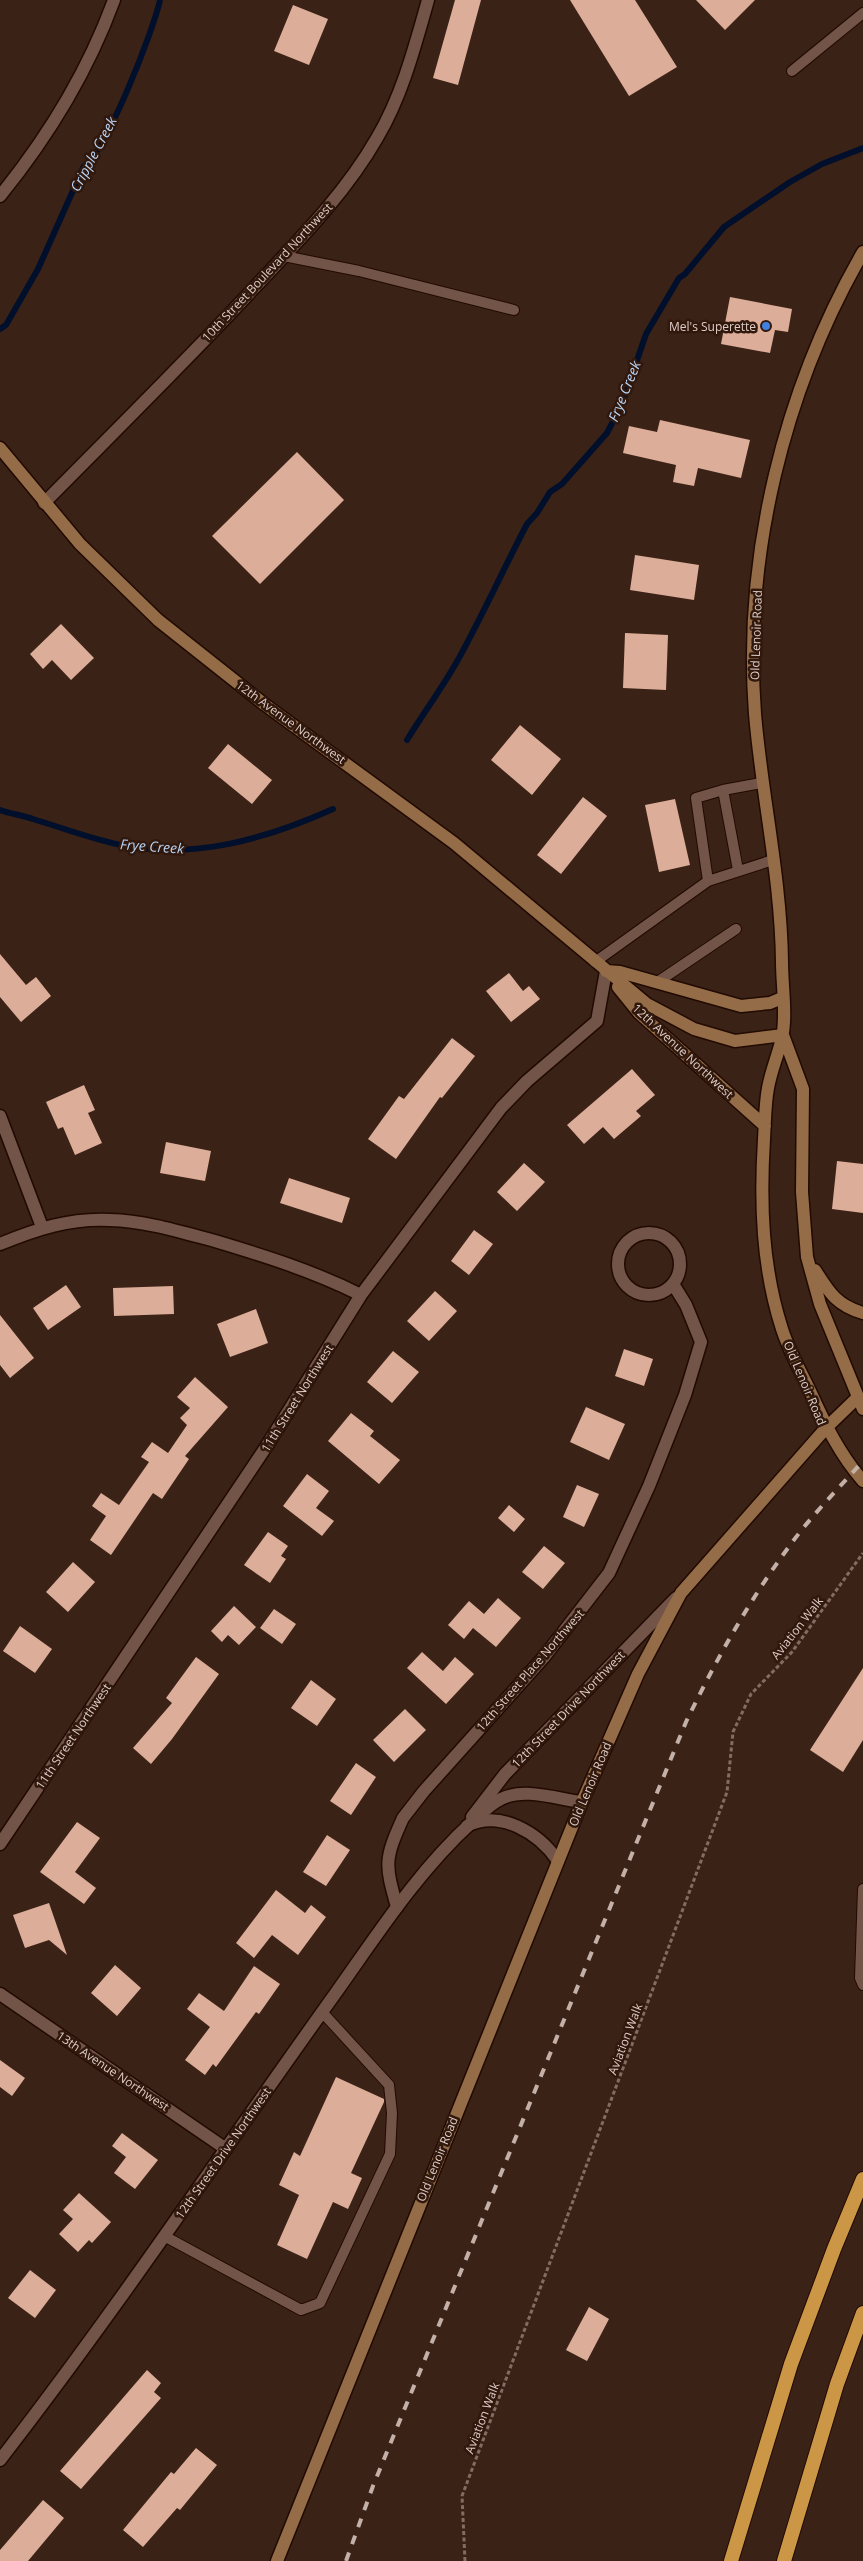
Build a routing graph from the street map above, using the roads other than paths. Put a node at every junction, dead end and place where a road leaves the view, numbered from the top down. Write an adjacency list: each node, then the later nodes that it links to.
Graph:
1 (114, 0): 5 (street)
2 (428, 0): 7 (street, 10th Street Boulevard Northwest)
3 (863, 12): 4 (lane)
4 (792, 71)
5 (0, 196)
6 (863, 252): 11 (main road, Old Lenoir Road)
7 (284, 256): 8 (lane); 10 (street, 10th Street Boulevard Northwest)
8 (514, 310)
9 (0, 448): 10 (main road, 12th Avenue Northwest)
10 (44, 503): 17 (main road, 12th Avenue Northwest)
11 (761, 783): 12 (lane); 13 (main road, Old Lenoir Road)
12 (723, 790): 14 (lane); 15 (lane)
13 (773, 860): 14 (lane); 20 (main road, Old Lenoir Road)
14 (738, 870): 15 (lane)
15 (708, 881): 17 (lane)
16 (736, 929): 19 (lane)
17 (595, 962): 18 (main road, 12th Avenue Northwest)
18 (606, 971): 19 (main road, 12th Avenue Northwest); 21 (main road, 12th Avenue Northwest); 23 (main road, 12th Avenue Northwest); 28 (street, 11th Street Northwest)
19 (656, 983): 20 (main road, 12th Avenue Northwest)
20 (782, 998): 21 (main road, Old Lenoir Road)
21 (783, 1035): 23 (main road, Old Lenoir Road); 26 (main road, Old Lenoir Road)
22 (0, 1116): 24 (street)
23 (765, 1126): 31 (main road, Old Lenoir Road)
24 (42, 1227): 25 (street); 28 (street)
25 (0, 1244)
26 (808, 1257): 29 (main road); 30 (main road, Old Lenoir Road)
27 (673, 1284): 27 (street); 39 (street, 12th Street Place Northwest)
28 (361, 1295): 36 (street, 11th Street Northwest)
29 (863, 1313)
30 (861, 1400): 31 (main road)
31 (826, 1428): 32 (main road); 33 (main road, Old Lenoir Road)
32 (863, 1481)
33 (681, 1593): 34 (main road, Old Lenoir Road); 35 (street, 12th Street Drive Northwest)
34 (582, 1802): 35 (street); 37 (main road, Old Lenoir Road)
35 (462, 1831): 37 (street); 39 (street, 12th Street Drive Northwest)
36 (0, 1844)
37 (558, 1861): 48 (main road, Old Lenoir Road)
38 (863, 1890): 40 (lane)
39 (397, 1907): 42 (street, 12th Street Drive Northwest)
40 (863, 1985)
41 (0, 1994): 43 (street, 13th Avenue Northwest)
42 (322, 2012): 43 (street, 12th Street Drive Northwest); 45 (lane)
43 (226, 2149): 45 (street, 12th Street Drive Northwest)
44 (863, 2179): 49 (highway)
45 (166, 2237): 47 (street, 12th Street Drive Northwest)
46 (863, 2313): 50 (highway)
47 (0, 2460)
48 (277, 2561)
49 (731, 2561)
50 (784, 2561)

